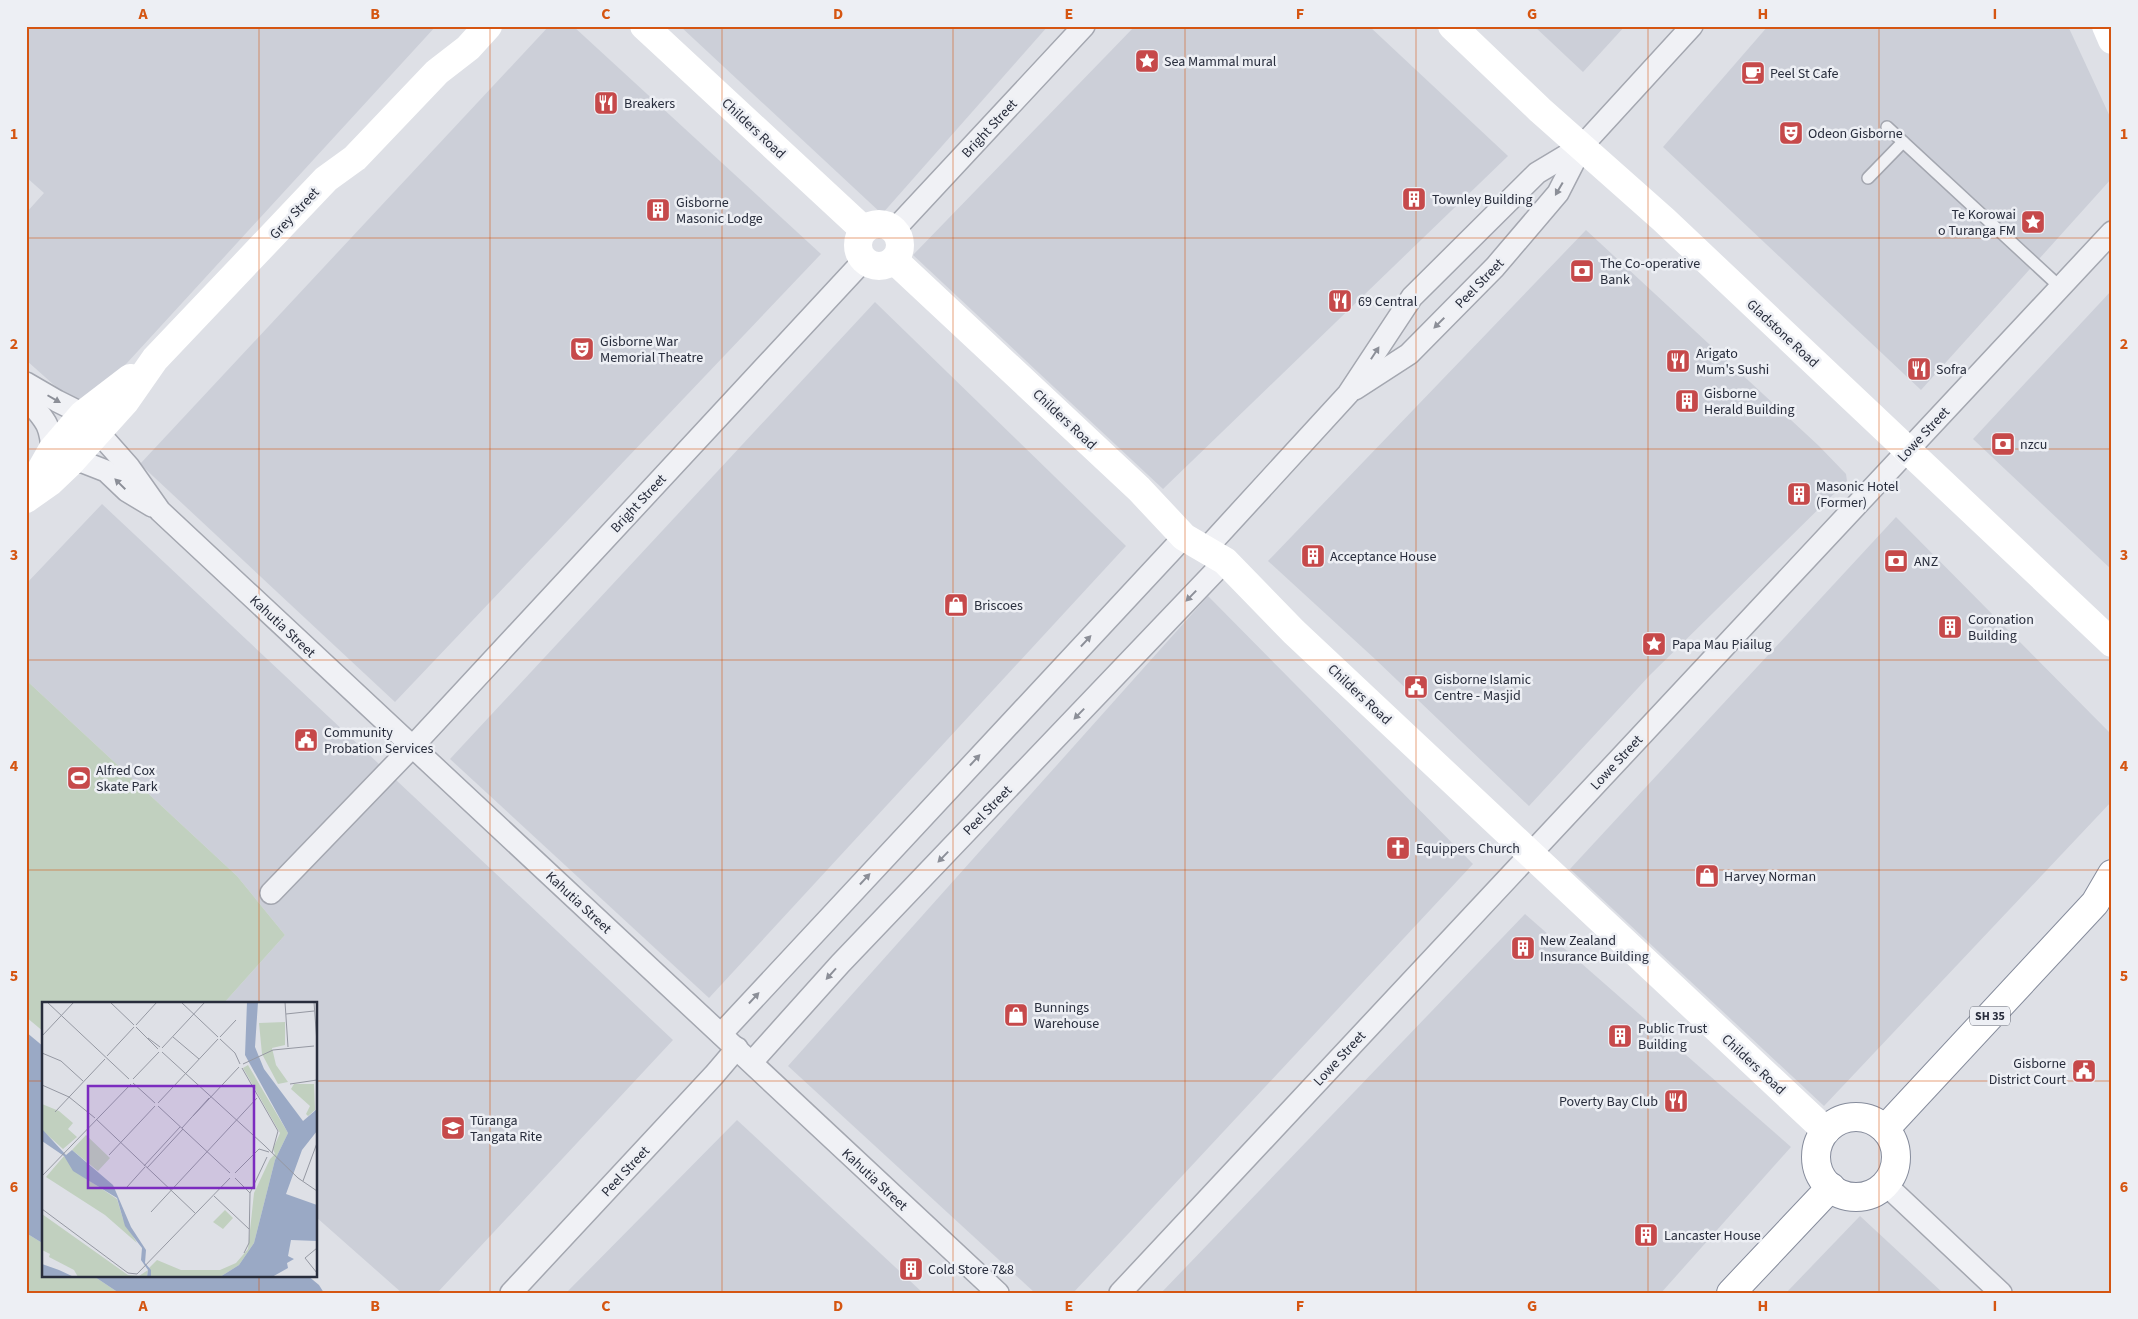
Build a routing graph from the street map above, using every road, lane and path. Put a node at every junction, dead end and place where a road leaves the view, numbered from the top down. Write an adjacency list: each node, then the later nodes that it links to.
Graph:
1 (468, 26): 9 (main road, Grey Street)
2 (488, 26): 9 (main road, Grey Street)
3 (644, 26): 14 (main road, Childers Road)
4 (1084, 26): 15 (street, Bright Street)
5 (1452, 26): 12 (main road, Gladstone Road)
6 (1692, 26): 12 (street, Peel Street)
7 (2106, 26): 8 (main road)
8 (2112, 40)
9 (437, 72): 23 (main road, Grey Street)
10 (1888, 128): 11 (lane)
11 (1903, 142): 13 (lane); 19 (lane)
12 (1582, 146): 21 (street, Peel Street, one-way to 12); 21 (street, Peel Street, one-way to 21); 24 (main road, Gladstone Road)
13 (1868, 178)
14 (864, 230): 15 (main road); 17 (main road)
15 (894, 230): 18 (main road)
16 (2112, 232): 19 (street, Lowe Street)
17 (864, 260): 18 (main road); 30 (street, Bright Street)
18 (894, 260): 28 (main road, Childers Road)
19 (2060, 287): 24 (street, Lowe Street)
20 (26, 383): 23 (street, Kahutia Street, one-way to 23)
21 (1348, 394): 28 (street, Peel Street)
22 (26, 397): 25 (street)
23 (91, 423): 25 (main road, Grey Street); 27 (street, Kahutia Street)
24 (1907, 450): 29 (main road, Gladstone Road); 31 (street, Lowe Street)
25 (61, 456): 26 (main road, Grey Street); 27 (street, Kahutia Street, one-way to 25)
26 (26, 498)
27 (160, 511): 30 (street, Kahutia Street)
28 (1205, 549): 31 (main road, Childers Road); 35 (street, Peel Street, one-way to 28); 36 (street, Peel Street, one-way to 36)
29 (2112, 643)
30 (413, 746): 33 (street, Bright Street); 35 (street, Kahutia Street)
31 (1530, 854): 38 (main road, Childers Road); 43 (street, Lowe Street)
32 (2112, 874): 34 (main road, SH 35)
33 (271, 893)
34 (2103, 897): 37 (main road, SH 35)
35 (729, 1041): 36 (street, Kahutia Street); 41 (street, Peel Street)
36 (752, 1062): 42 (street, Kahutia Street)
37 (1885, 1129): 38 (main road); 39 (main road)
38 (1826, 1131): 40 (main road)
39 (1885, 1184): 40 (main road); 45 (street)
40 (1831, 1187): 44 (main road)
41 (511, 1293)
42 (998, 1293)
43 (1120, 1293)
44 (1731, 1293)
45 (2001, 1293)

